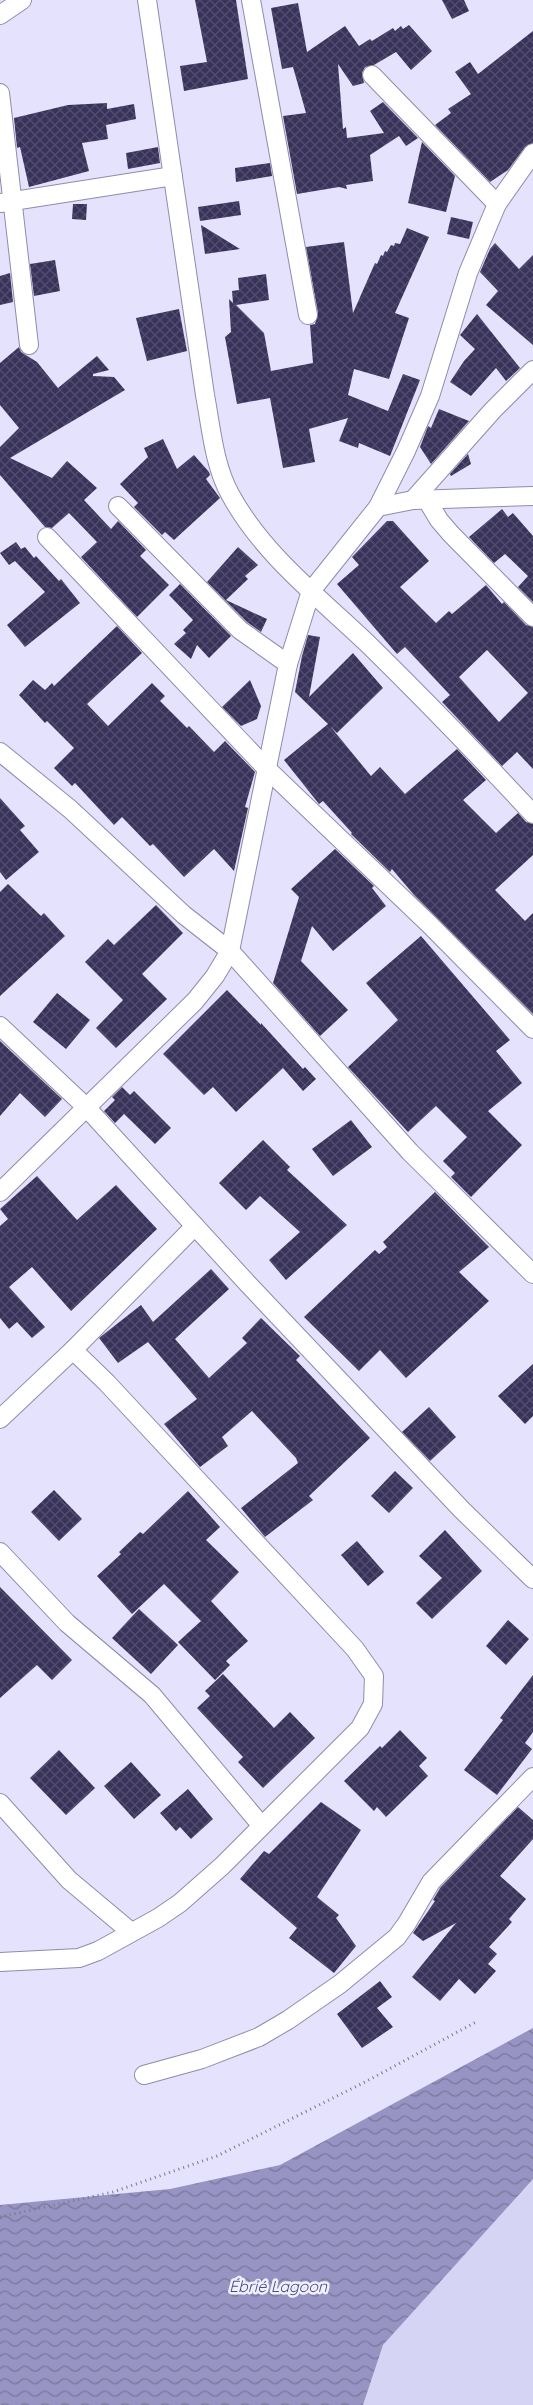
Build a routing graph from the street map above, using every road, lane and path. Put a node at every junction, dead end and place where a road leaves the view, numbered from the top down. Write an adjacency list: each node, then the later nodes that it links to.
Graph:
1 (22, 0): 4 (street)
2 (147, 0): 8 (street)
3 (251, 0): 11 (street)
4 (0, 15)
5 (372, 75): 10 (street)
6 (0, 93): 9 (street)
7 (533, 153): 10 (street)
8 (173, 176): 9 (street); 19 (street)
9 (7, 202): 12 (street)
10 (497, 204): 17 (street)
11 (308, 315)
12 (29, 344)
13 (533, 370): 15 (street)
14 (533, 496): 15 (street)
15 (420, 500): 17 (street); 20 (street)
16 (118, 506): 21 (street)
17 (378, 507): 19 (street)
18 (47, 538): 23 (street)
19 (311, 591): 21 (street); 24 (street)
20 (533, 617)
21 (288, 664): 23 (street)
22 (0, 752): 25 (street)
23 (266, 768): 25 (street); 27 (street)
24 (533, 814)
25 (230, 951): 28 (street); 31 (street)
26 (0, 1026): 28 (street)
27 (533, 1029)
28 (86, 1107): 29 (street); 30 (street)
29 (0, 1192)
30 (194, 1226): 32 (street); 35 (street)
31 (533, 1274)
32 (74, 1350): 33 (street); 38 (street)
33 (0, 1419)
34 (0, 1552): 38 (street)
35 (533, 1579)
36 (533, 1777): 42 (street)
37 (0, 1802): 39 (street)
38 (261, 1825): 39 (street)
39 (131, 1932): 40 (street)
40 (0, 1962)
41 (476, 2022): 43 (path)
42 (144, 2074)
43 (0, 2217)

